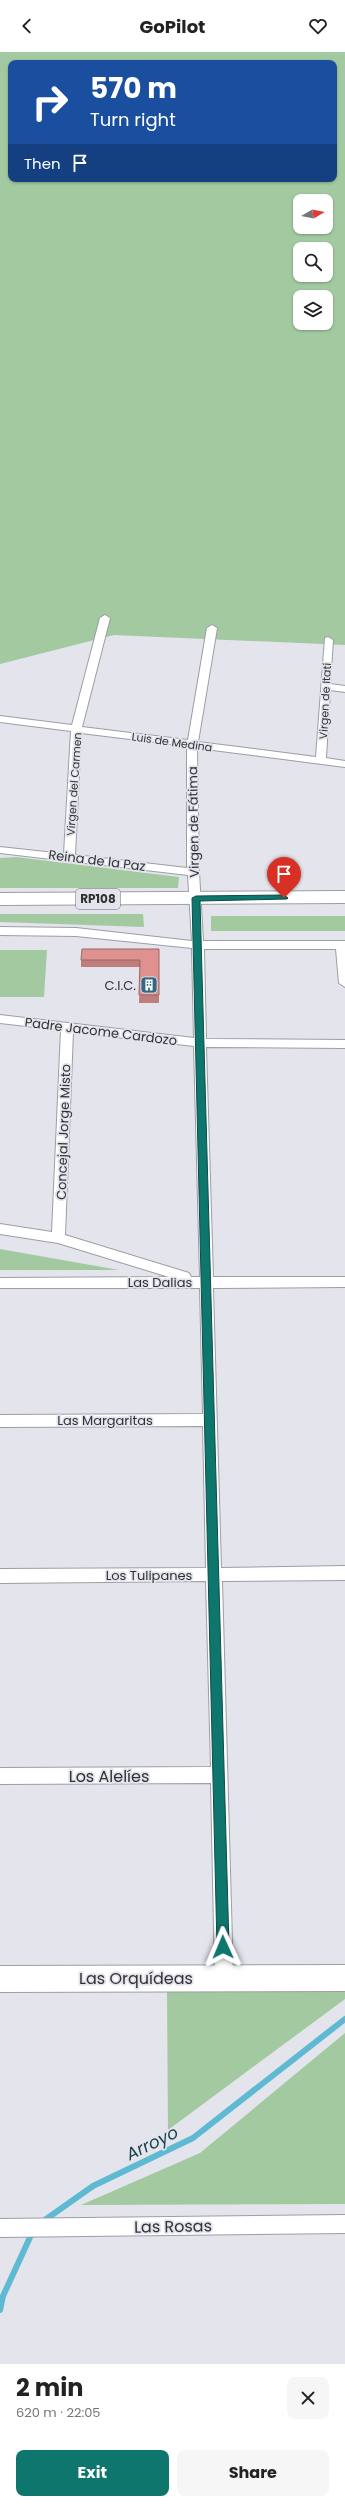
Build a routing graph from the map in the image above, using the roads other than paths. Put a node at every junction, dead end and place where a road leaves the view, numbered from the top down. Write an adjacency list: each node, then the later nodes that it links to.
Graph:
1 (105, 618): 7 (street, Virgen del Carmen)
2 (212, 628): 8 (street, Virgen de Fátima)
3 (328, 640): 4 (street, Virgen de Itatí)
4 (326, 687): 5 (street); 9 (street, Virgen de Itatí)
5 (345, 689)
6 (0, 719): 7 (street, Luis de Medina)
7 (76, 729): 8 (street, Luis de Medina); 12 (street, Virgen del Carmen)
8 (192, 745): 9 (street, Luis de Medina); 13 (street, Virgen de Fátima)
9 (322, 762): 10 (street, Luis de Medina)
10 (345, 764)
11 (0, 850): 12 (street, Reina de la Paz)
12 (69, 857): 13 (street, Reina de la Paz)
13 (193, 872): 15 (street, Virgen de Fátima)
14 (345, 897): 15 (main road, RP108)
15 (196, 898): 16 (main road, RP108); 18 (street, Virgen de Fátima)
16 (0, 899)
17 (0, 931): 18 (street)
18 (198, 945): 19 (street); 23 (street, Virgen de Fátima)
19 (343, 945): 20 (street)
20 (345, 984)
21 (0, 1019): 22 (street, Padre Jacome Cardozo)
22 (67, 1026): 23 (street, Padre Jacome Cardozo); 26 (street, Concejal Jorge Misto)
23 (200, 1043): 24 (street, Padre Jacome Cardozo); 27 (street, Virgen de Fátima)
24 (345, 1044)
25 (0, 1229): 26 (street)
26 (58, 1238): 27 (street)
27 (207, 1282): 28 (street, Las Dalias); 29 (street, Las Dalias); 30 (street, Virgen de Fátima)
28 (345, 1282)
29 (0, 1283)
30 (210, 1420): 31 (street, Las Margaritas); 33 (street, Virgen de Fátima)
31 (0, 1421)
32 (345, 1573): 33 (street, Los Tulipanes)
33 (214, 1574): 34 (street, Los Tulipanes); 35 (street, Virgen de Fátima)
34 (0, 1576)
35 (219, 1775): 36 (street, Los Alelíes); 37 (street, Virgen de Fátima)
36 (0, 1776)
37 (224, 1978): 38 (street, Las Orquídeas); 39 (street, Las Orquídeas)
38 (345, 1978)
39 (0, 1979)
40 (345, 2224): 41 (street, Las Rosas)
41 (0, 2228)

